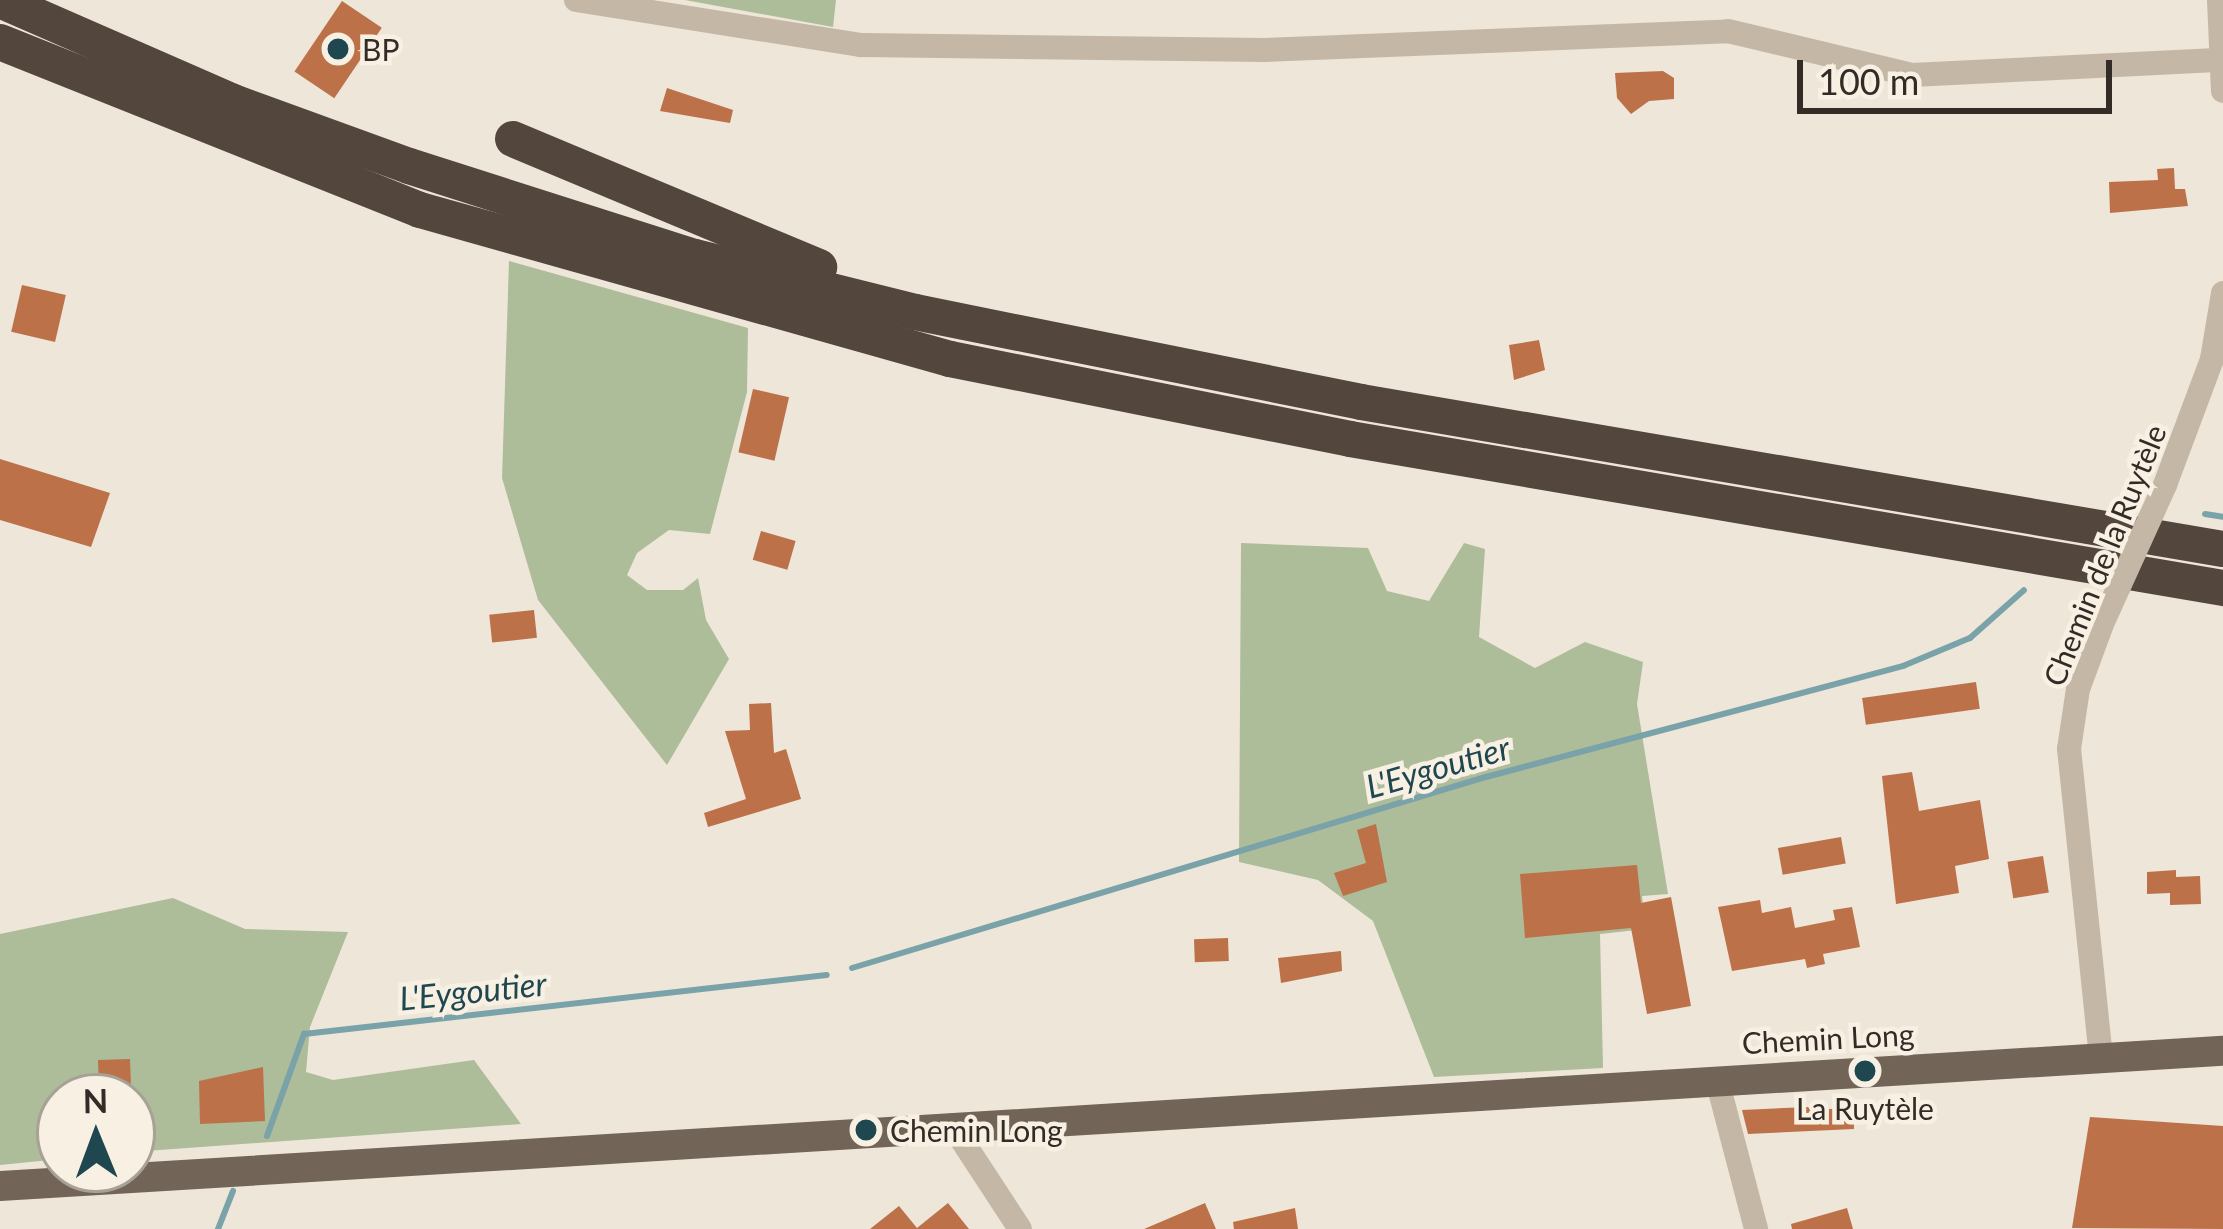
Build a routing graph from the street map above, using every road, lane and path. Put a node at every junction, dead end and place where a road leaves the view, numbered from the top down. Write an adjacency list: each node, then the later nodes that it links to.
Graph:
1 (0, 0): 9 (highway)
2 (2219, 0): 5 (street)
3 (578, 2): 5 (street)
4 (0, 42): 11 (highway)
5 (2222, 60): 6 (street)
6 (2223, 91)
7 (513, 139): 9 (highway)
8 (2223, 293): 13 (street, Chemin de la Ruytèle, bridge)
9 (1110, 352): 10 (highway)
10 (2223, 549)
11 (2223, 588)
12 (2223, 1051): 13 (main road, Chemin Long)
13 (2101, 1058): 14 (main road, Chemin Long)
14 (1717, 1080): 15 (main road, Chemin Long); 18 (street)
15 (952, 1125): 16 (main road, Chemin Long); 17 (street)
16 (0, 1186)
17 (1020, 1229)
18 (1756, 1229)

